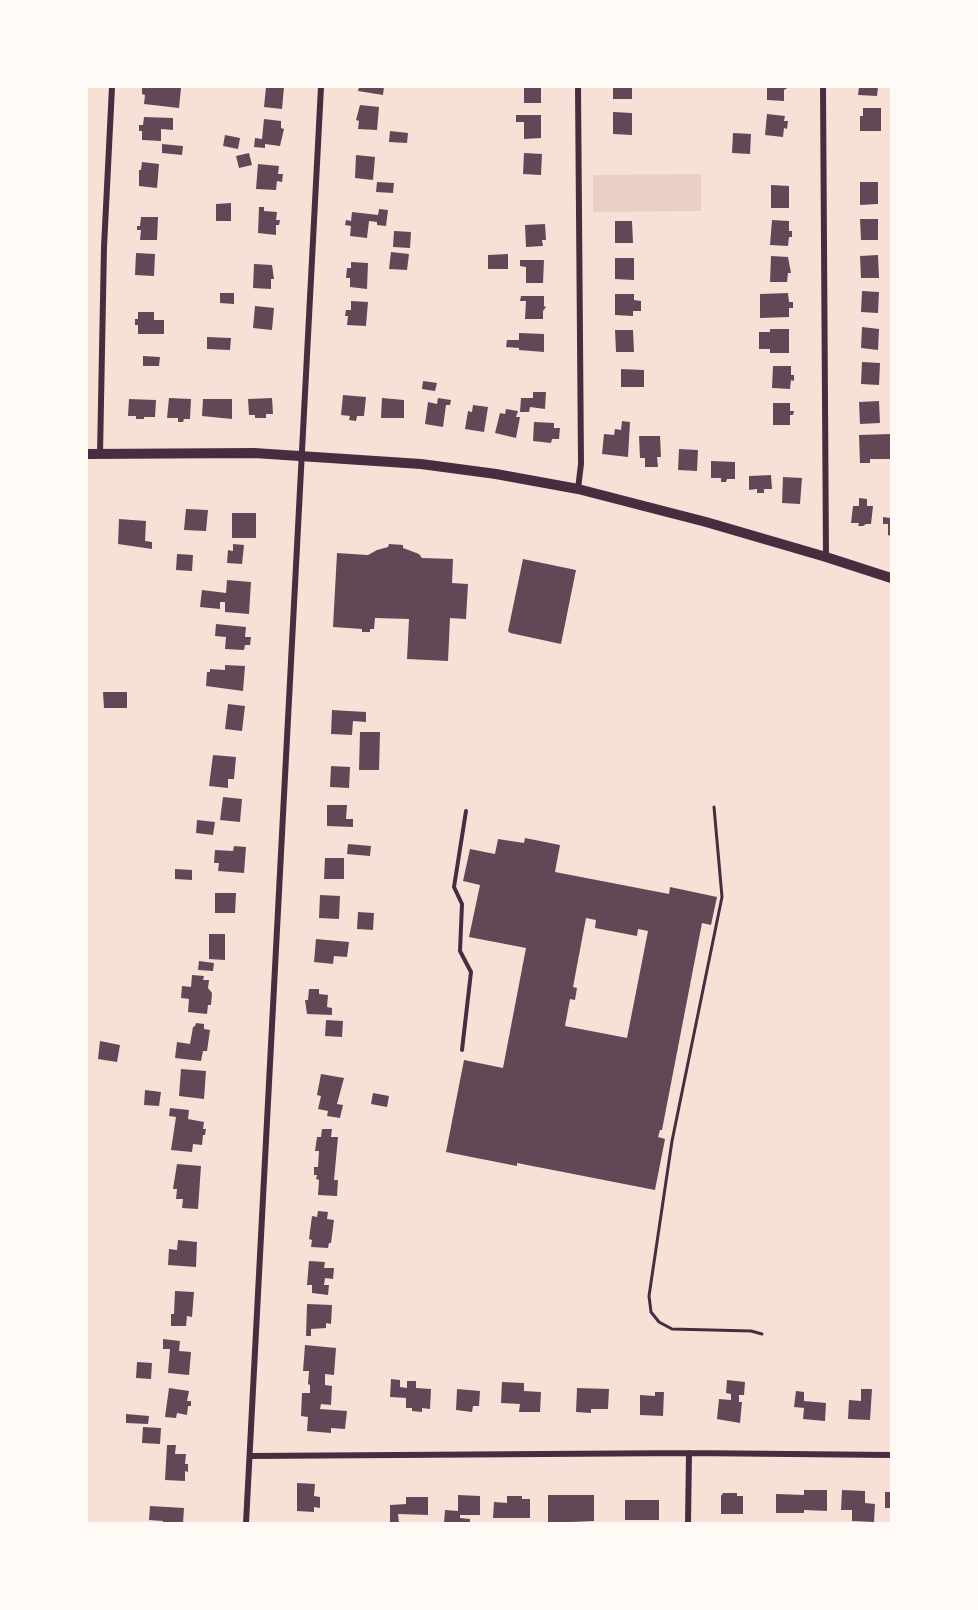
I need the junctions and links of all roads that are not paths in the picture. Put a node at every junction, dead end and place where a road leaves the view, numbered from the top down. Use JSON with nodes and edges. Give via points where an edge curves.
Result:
{"nodes":[{"id":1,"x":112,"y":87,"type":"edge"},
{"id":2,"x":321,"y":87,"type":"edge"},
{"id":3,"x":578,"y":87,"type":"edge"},
{"id":4,"x":823,"y":87,"type":"edge"},
{"id":5,"x":87,"y":454,"type":"edge"},
{"id":6,"x":100,"y":454,"type":"junction"},
{"id":7,"x":301,"y":455,"type":"junction"},
{"id":8,"x":578,"y":489,"type":"junction"},
{"id":9,"x":826,"y":557,"type":"junction"},
{"id":10,"x":891,"y":578,"type":"edge"},
{"id":11,"x":466,"y":811,"type":"dead end"},
{"id":12,"x":462,"y":1050,"type":"dead end"},
{"id":13,"x":689,"y":1453,"type":"junction"},
{"id":14,"x":891,"y":1455,"type":"edge"},
{"id":15,"x":250,"y":1456,"type":"junction"},
{"id":16,"x":246,"y":1523,"type":"edge"},
{"id":17,"x":688,"y":1523,"type":"edge"}],
"edges":[{"from":1,"to":6,"type":"street"},
{"from":2,"to":7,"type":"street"},
{"from":3,"to":8,"type":"street"},
{"from":4,"to":9,"type":"street"},
{"from":5,"to":6,"type":"main road"},
{"from":6,"to":7,"type":"main road"},
{"from":7,"to":8,"type":"main road","via":[[421,464]]},
{"from":7,"to":15,"type":"street"},
{"from":8,"to":9,"type":"main road"},
{"from":9,"to":10,"type":"main road"},
{"from":11,"to":12,"type":"lane","via":[[454,887],[462,904],[460,951],[471,972]]},
{"from":13,"to":14,"type":"street"},
{"from":13,"to":15,"type":"street"},
{"from":13,"to":17,"type":"street"},
{"from":15,"to":16,"type":"street"}]}
